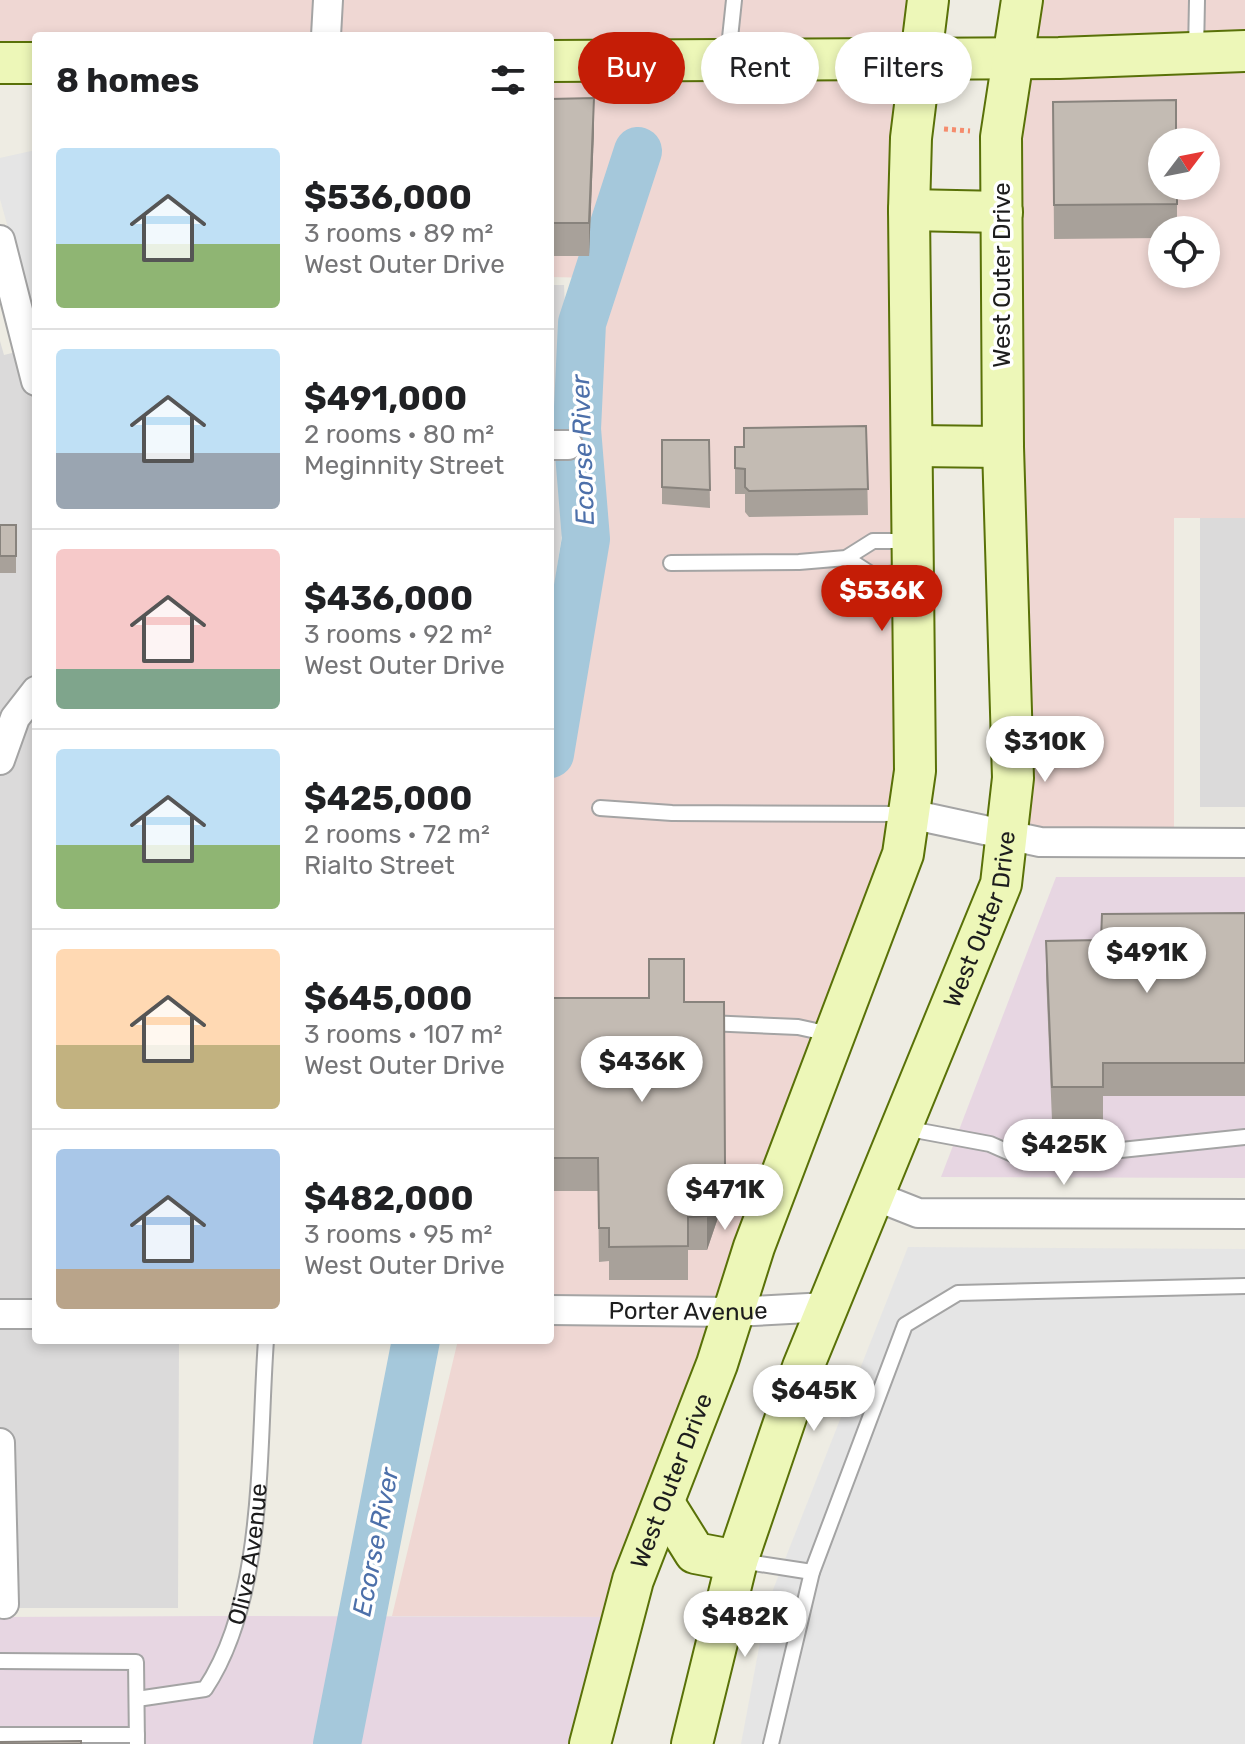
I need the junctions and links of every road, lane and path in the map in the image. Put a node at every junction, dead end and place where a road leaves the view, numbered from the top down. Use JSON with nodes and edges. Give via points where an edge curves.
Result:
{"nodes":[{"id":1,"x":328,"y":0,"type":"edge"},
{"id":2,"x":734,"y":0,"type":"edge"},
{"id":3,"x":928,"y":0,"type":"edge"},
{"id":4,"x":1022,"y":0,"type":"edge"},
{"id":5,"x":1197,"y":0,"type":"edge"},
{"id":6,"x":326,"y":32,"type":"edge"},
{"id":7,"x":731,"y":32,"type":"edge"},
{"id":8,"x":924,"y":32,"type":"edge"},
{"id":9,"x":1245,"y":51,"type":"edge"},
{"id":10,"x":1196,"y":53,"type":"junction"},
{"id":11,"x":972,"y":58,"type":"edge"},
{"id":12,"x":1012,"y":58,"type":"junction"},
{"id":13,"x":554,"y":61,"type":"edge"},
{"id":14,"x":701,"y":62,"type":"edge"},
{"id":15,"x":0,"y":63,"type":"edge"},
{"id":16,"x":32,"y":63,"type":"edge"},
{"id":17,"x":915,"y":104,"type":"edge"},
{"id":18,"x":939,"y":129,"type":"dead end"},
{"id":19,"x":983,"y":131,"type":"dead end"},
{"id":20,"x":909,"y":210,"type":"junction"},
{"id":21,"x":1002,"y":212,"type":"junction"},
{"id":22,"x":0,"y":240,"type":"edge"},
{"id":23,"x":4,"y":274,"type":"edge"},
{"id":24,"x":32,"y":368,"type":"edge"},
{"id":25,"x":914,"y":446,"type":"junction"},
{"id":26,"x":1003,"y":447,"type":"junction"},
{"id":27,"x":913,"y":556,"type":"junction"},
{"id":28,"x":846,"y":558,"type":"junction"},
{"id":29,"x":671,"y":563,"type":"dead end"},
{"id":30,"x":32,"y":696,"type":"edge"},
{"id":31,"x":0,"y":760,"type":"edge"},
{"id":32,"x":600,"y":808,"type":"dead end"},
{"id":33,"x":910,"y":814,"type":"junction"},
{"id":34,"x":1007,"y":836,"type":"junction"},
{"id":35,"x":1245,"y":843,"type":"edge"},
{"id":36,"x":698,"y":1022,"type":"edge"},
{"id":37,"x":833,"y":1035,"type":"junction"},
{"id":38,"x":903,"y":1127,"type":"junction"},
{"id":39,"x":1245,"y":1137,"type":"edge"},
{"id":40,"x":875,"y":1196,"type":"junction"},
{"id":41,"x":1245,"y":1214,"type":"edge"},
{"id":42,"x":1245,"y":1286,"type":"edge"},
{"id":43,"x":827,"y":1307,"type":"junction"},
{"id":44,"x":554,"y":1310,"type":"edge"},
{"id":45,"x":734,"y":1312,"type":"junction"},
{"id":46,"x":0,"y":1314,"type":"edge"},
{"id":47,"x":32,"y":1314,"type":"edge"},
{"id":48,"x":266,"y":1344,"type":"edge"},
{"id":49,"x":0,"y":1443,"type":"edge"},
{"id":50,"x":665,"y":1505,"type":"junction"},
{"id":51,"x":737,"y":1561,"type":"junction"},
{"id":52,"x":812,"y":1572,"type":"junction"},
{"id":53,"x":4,"y":1604,"type":"dead end"},
{"id":54,"x":0,"y":1661,"type":"edge"},
{"id":55,"x":137,"y":1699,"type":"junction"},
{"id":56,"x":0,"y":1735,"type":"edge"},
{"id":57,"x":137,"y":1740,"type":"edge"},
{"id":58,"x":590,"y":1744,"type":"edge"},
{"id":59,"x":692,"y":1744,"type":"edge"},
{"id":60,"x":771,"y":1744,"type":"edge"}],
"edges":[{"from":1,"to":6,"type":"street"},
{"from":2,"to":7,"type":"lane"},
{"from":3,"to":8,"type":"main road","name":"West Outer Drive"},
{"from":4,"to":12,"type":"main road","name":"West Outer Drive"},
{"from":5,"to":10,"type":"lane"},
{"from":9,"to":10,"type":"main road"},
{"from":10,"to":12,"type":"main road"},
{"from":11,"to":12,"type":"main road"},
{"from":12,"to":21,"type":"main road","name":"West Outer Drive","via":[[1001,137]]},
{"from":13,"to":14,"type":"main road"},
{"from":15,"to":16,"type":"main road"},
{"from":17,"to":20,"type":"main road","name":"West Outer Drive"},
{"from":18,"to":19,"type":"path"},
{"from":20,"to":21,"type":"main road"},
{"from":20,"to":25,"type":"main road","name":"West Outer Drive"},
{"from":21,"to":26,"type":"main road","name":"West Outer Drive"},
{"from":22,"to":23,"type":"street"},
{"from":23,"to":24,"type":"street"},
{"from":25,"to":26,"type":"main road"},
{"from":25,"to":27,"type":"main road","name":"West Outer Drive"},
{"from":26,"to":34,"type":"main road","name":"West Outer Drive","via":[[1013,778]]},
{"from":27,"to":28,"type":"lane","via":[[873,541]]},
{"from":27,"to":28,"type":"lane","via":[[874,576]]},
{"from":27,"to":33,"type":"main road","name":"West Outer Drive","via":[[915,771]]},
{"from":28,"to":29,"type":"lane"},
{"from":30,"to":31,"type":"street","via":[[15,718]]},
{"from":32,"to":33,"type":"lane"},
{"from":33,"to":34,"type":"street"},
{"from":33,"to":37,"type":"main road","name":"West Outer Drive","via":[[903,854]]},
{"from":34,"to":35,"type":"street","via":[[1040,842]]},
{"from":34,"to":38,"type":"main road","name":"West Outer Drive","via":[[1001,884]]},
{"from":36,"to":37,"type":"lane","via":[[798,1027]]},
{"from":37,"to":45,"type":"main road","name":"West Outer Drive"},
{"from":38,"to":39,"type":"lane","via":[[990,1144],[1026,1160]]},
{"from":38,"to":40,"type":"main road","name":"West Outer Drive"},
{"from":40,"to":41,"type":"street","via":[[918,1213]]},
{"from":40,"to":43,"type":"main road","name":"West Outer Drive"},
{"from":42,"to":52,"type":"lane","via":[[958,1293],[905,1325]]},
{"from":43,"to":45,"type":"street","name":"Porter Avenue"},
{"from":43,"to":51,"type":"main road","name":"West Outer Drive"},
{"from":44,"to":45,"type":"street","name":"Porter Avenue"},
{"from":45,"to":50,"type":"main road","name":"West Outer Drive"},
{"from":46,"to":47,"type":"street"},
{"from":48,"to":55,"type":"lane","name":"Olive Avenue","via":[[250,1558],[240,1616],[223,1662],[205,1689]]},
{"from":49,"to":53,"type":"street"},
{"from":50,"to":51,"type":"main road","via":[[695,1553]]},
{"from":50,"to":58,"type":"main road","name":"West Outer Drive","via":[[633,1580]]},
{"from":51,"to":52,"type":"lane"},
{"from":51,"to":59,"type":"main road","name":"West Outer Drive"},
{"from":52,"to":60,"type":"lane"},
{"from":54,"to":55,"type":"lane","via":[[136,1662]]},
{"from":55,"to":57,"type":"lane"},
{"from":56,"to":57,"type":"lane"}]}
